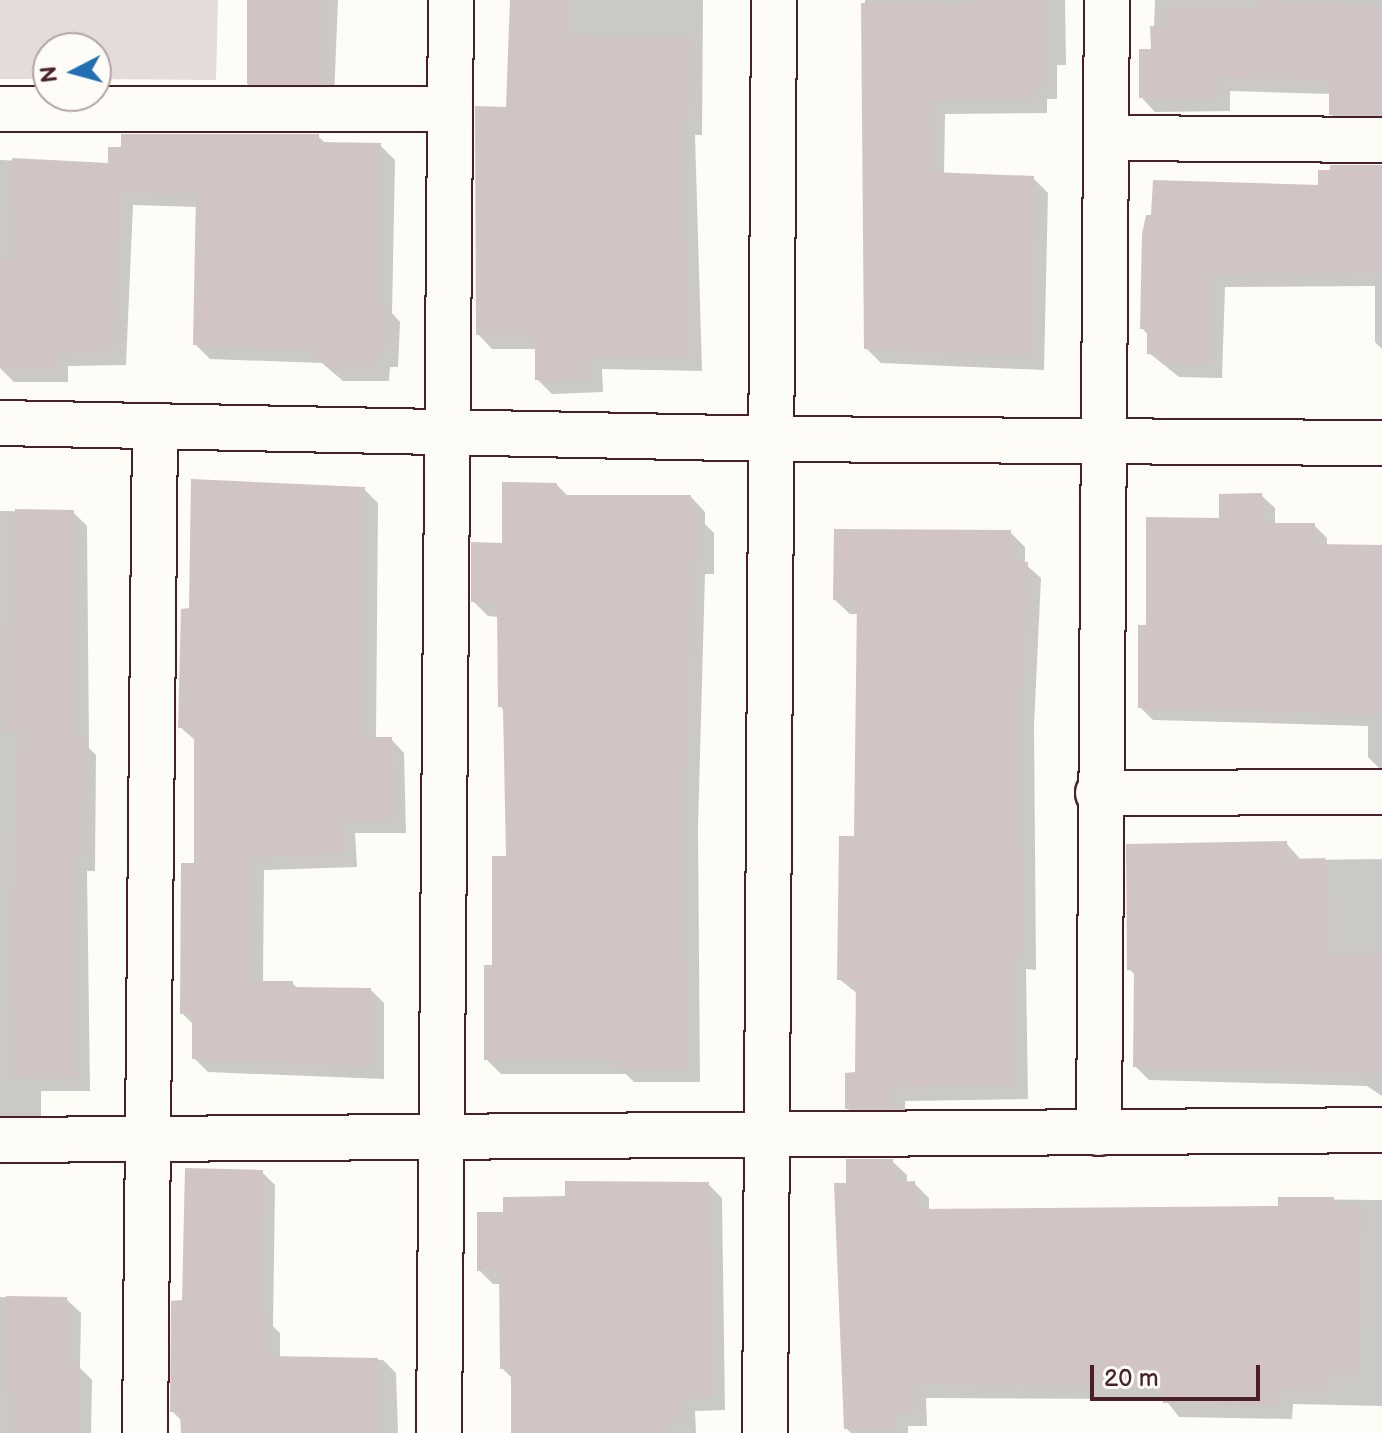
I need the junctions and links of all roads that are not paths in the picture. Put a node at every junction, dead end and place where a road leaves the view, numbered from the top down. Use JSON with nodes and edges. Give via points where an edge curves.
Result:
{"nodes":[{"id":1,"x":451,"y":0,"type":"edge"},
{"id":2,"x":774,"y":0,"type":"edge"},
{"id":3,"x":1107,"y":0,"type":"edge"},
{"id":4,"x":0,"y":109,"type":"edge"},
{"id":5,"x":450,"y":109,"type":"junction"},
{"id":6,"x":1107,"y":138,"type":"junction"},
{"id":7,"x":1382,"y":140,"type":"edge"},
{"id":8,"x":0,"y":423,"type":"edge"},
{"id":9,"x":155,"y":426,"type":"junction"},
{"id":10,"x":445,"y":429,"type":"junction"},
{"id":11,"x":774,"y":439,"type":"junction"},
{"id":12,"x":1106,"y":441,"type":"junction"},
{"id":13,"x":1382,"y":443,"type":"edge"},
{"id":14,"x":1382,"y":792,"type":"edge"},
{"id":15,"x":1098,"y":793,"type":"junction"},
{"id":16,"x":1382,"y":1130,"type":"edge"},
{"id":17,"x":767,"y":1132,"type":"junction"},
{"id":18,"x":1099,"y":1133,"type":"junction"},
{"id":19,"x":445,"y":1134,"type":"junction"},
{"id":20,"x":147,"y":1138,"type":"junction"},
{"id":21,"x":0,"y":1140,"type":"edge"},
{"id":22,"x":145,"y":1433,"type":"edge"},
{"id":23,"x":439,"y":1433,"type":"edge"},
{"id":24,"x":765,"y":1433,"type":"edge"}],
"edges":[{"from":1,"to":5,"type":"street"},
{"from":2,"to":11,"type":"street"},
{"from":3,"to":6,"type":"street"},
{"from":4,"to":5,"type":"street"},
{"from":5,"to":10,"type":"street"},
{"from":6,"to":7,"type":"street"},
{"from":6,"to":12,"type":"street"},
{"from":8,"to":9,"type":"street"},
{"from":9,"to":10,"type":"street"},
{"from":9,"to":20,"type":"street"},
{"from":10,"to":11,"type":"street"},
{"from":10,"to":19,"type":"street"},
{"from":11,"to":12,"type":"street"},
{"from":11,"to":17,"type":"street"},
{"from":12,"to":13,"type":"street"},
{"from":12,"to":15,"type":"street"},
{"from":14,"to":15,"type":"street"},
{"from":15,"to":18,"type":"street"},
{"from":16,"to":18,"type":"street"},
{"from":17,"to":18,"type":"street"},
{"from":17,"to":19,"type":"street"},
{"from":17,"to":24,"type":"street"},
{"from":19,"to":20,"type":"street"},
{"from":19,"to":23,"type":"street"},
{"from":20,"to":21,"type":"street"},
{"from":20,"to":22,"type":"street"}]}
